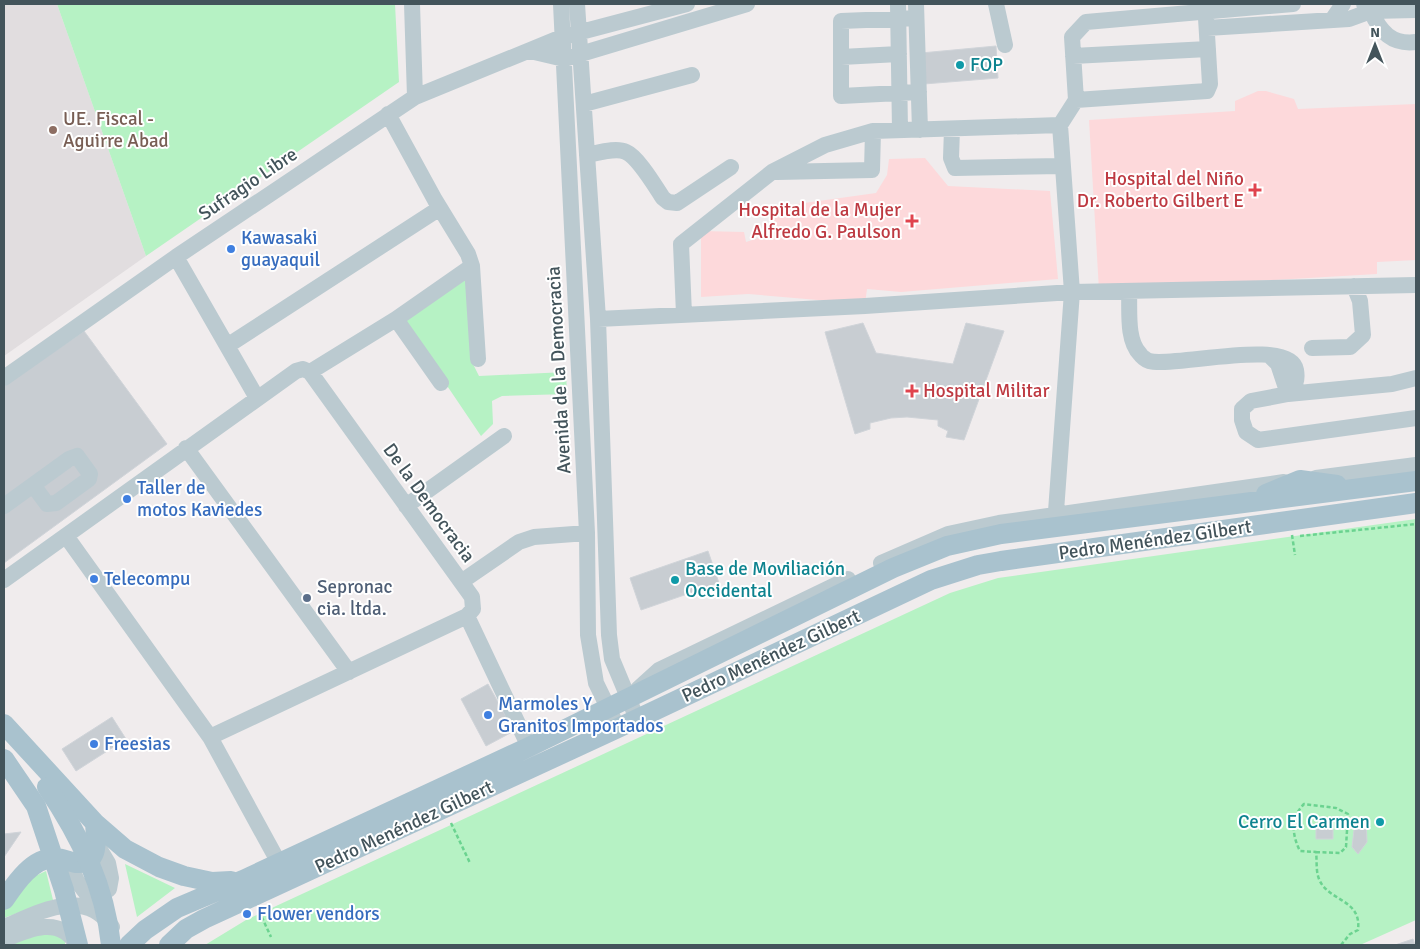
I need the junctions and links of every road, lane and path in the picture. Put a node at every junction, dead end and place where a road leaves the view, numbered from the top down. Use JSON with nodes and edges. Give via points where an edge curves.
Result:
{"nodes":[{"id":1,"x":412,"y":4,"type":"edge"},
{"id":2,"x":561,"y":4,"type":"edge"},
{"id":3,"x":577,"y":4,"type":"edge"},
{"id":4,"x":687,"y":4,"type":"edge"},
{"id":5,"x":743,"y":4,"type":"edge"},
{"id":6,"x":996,"y":4,"type":"edge"},
{"id":7,"x":1294,"y":4,"type":"edge"},
{"id":8,"x":1344,"y":4,"type":"edge"},
{"id":9,"x":1205,"y":8,"type":"edge"},
{"id":10,"x":1368,"y":8,"type":"edge"},
{"id":11,"x":898,"y":10,"type":"edge"},
{"id":12,"x":1152,"y":10,"type":"edge"},
{"id":13,"x":1416,"y":10,"type":"edge"},
{"id":14,"x":916,"y":11,"type":"edge"},
{"id":15,"x":1332,"y":20,"type":"junction"},
{"id":16,"x":1207,"y":28,"type":"junction"},
{"id":17,"x":579,"y":34,"type":"junction"},
{"id":18,"x":562,"y":37,"type":"junction"},
{"id":19,"x":1416,"y":42,"type":"edge"},
{"id":20,"x":1005,"y":45,"type":"dead end"},
{"id":21,"x":1208,"y":49,"type":"junction"},
{"id":22,"x":530,"y":51,"type":"junction"},
{"id":23,"x":899,"y":54,"type":"junction"},
{"id":24,"x":581,"y":55,"type":"junction"},
{"id":25,"x":1073,"y":56,"type":"junction"},
{"id":26,"x":841,"y":57,"type":"junction"},
{"id":27,"x":564,"y":59,"type":"junction"},
{"id":28,"x":692,"y":75,"type":"dead end"},
{"id":29,"x":919,"y":92,"type":"junction"},
{"id":30,"x":900,"y":93,"type":"junction"},
{"id":31,"x":415,"y":97,"type":"junction"},
{"id":32,"x":1076,"y":100,"type":"junction"},
{"id":33,"x":584,"y":104,"type":"junction"},
{"id":34,"x":388,"y":114,"type":"junction"},
{"id":35,"x":1060,"y":125,"type":"junction"},
{"id":36,"x":952,"y":129,"type":"junction"},
{"id":37,"x":900,"y":130,"type":"junction"},
{"id":38,"x":920,"y":130,"type":"junction"},
{"id":39,"x":873,"y":131,"type":"junction"},
{"id":40,"x":588,"y":155,"type":"junction"},
{"id":41,"x":1062,"y":166,"type":"junction"},
{"id":42,"x":731,"y":167,"type":"dead end"},
{"id":43,"x":772,"y":172,"type":"junction"},
{"id":44,"x":440,"y":208,"type":"junction"},
{"id":45,"x":176,"y":257,"type":"junction"},
{"id":46,"x":472,"y":266,"type":"junction"},
{"id":47,"x":1416,"y":285,"type":"edge"},
{"id":48,"x":1354,"y":286,"type":"junction"},
{"id":49,"x":1129,"y":290,"type":"junction"},
{"id":50,"x":1072,"y":292,"type":"junction"},
{"id":51,"x":684,"y":314,"type":"junction"},
{"id":52,"x":598,"y":319,"type":"junction"},
{"id":53,"x":396,"y":320,"type":"junction"},
{"id":54,"x":227,"y":346,"type":"junction"},
{"id":55,"x":1312,"y":348,"type":"dead end"},
{"id":56,"x":478,"y":360,"type":"dead end"},
{"id":57,"x":310,"y":372,"type":"junction"},
{"id":58,"x":4,"y":378,"type":"edge"},
{"id":59,"x":1416,"y":378,"type":"edge"},
{"id":60,"x":440,"y":383,"type":"dead end"},
{"id":61,"x":1288,"y":394,"type":"junction"},
{"id":62,"x":257,"y":398,"type":"junction"},
{"id":63,"x":1416,"y":418,"type":"edge"},
{"id":64,"x":504,"y":436,"type":"dead end"},
{"id":65,"x":186,"y":448,"type":"junction"},
{"id":66,"x":1416,"y":464,"type":"edge"},
{"id":67,"x":1300,"y":480,"type":"junction"},
{"id":68,"x":1416,"y":482,"type":"edge"},
{"id":69,"x":33,"y":485,"type":"dead end"},
{"id":70,"x":1363,"y":488,"type":"junction"},
{"id":71,"x":5,"y":502,"type":"edge"},
{"id":72,"x":1244,"y":503,"type":"junction"},
{"id":73,"x":1416,"y":504,"type":"edge"},
{"id":74,"x":406,"y":506,"type":"junction"},
{"id":75,"x":1055,"y":521,"type":"junction"},
{"id":76,"x":1416,"y":524,"type":"edge"},
{"id":77,"x":961,"y":531,"type":"junction"},
{"id":78,"x":587,"y":533,"type":"junction"},
{"id":79,"x":1001,"y":534,"type":"junction"},
{"id":80,"x":66,"y":536,"type":"junction"},
{"id":81,"x":1295,"y":555,"type":"dead end"},
{"id":82,"x":4,"y":580,"type":"edge"},
{"id":83,"x":461,"y":582,"type":"junction"},
{"id":84,"x":467,"y":616,"type":"junction"},
{"id":85,"x":349,"y":672,"type":"junction"},
{"id":86,"x":627,"y":699,"type":"junction"},
{"id":87,"x":607,"y":709,"type":"junction"},
{"id":88,"x":637,"y":719,"type":"junction"},
{"id":89,"x":4,"y":725,"type":"edge"},
{"id":90,"x":618,"y":728,"type":"junction"},
{"id":91,"x":210,"y":737,"type":"junction"},
{"id":92,"x":529,"y":746,"type":"junction"},
{"id":93,"x":4,"y":758,"type":"edge"},
{"id":94,"x":459,"y":819,"type":"dead end"},
{"id":95,"x":96,"y":833,"type":"junction"},
{"id":96,"x":1316,"y":852,"type":"junction"},
{"id":97,"x":61,"y":859,"type":"junction"},
{"id":98,"x":279,"y":863,"type":"junction"},
{"id":99,"x":470,"y":863,"type":"dead end"},
{"id":100,"x":243,"y":880,"type":"junction"},
{"id":101,"x":4,"y":900,"type":"edge"},
{"id":102,"x":68,"y":904,"type":"junction"},
{"id":103,"x":258,"y":908,"type":"dead end"},
{"id":104,"x":4,"y":927,"type":"edge"},
{"id":105,"x":271,"y":937,"type":"dead end"},
{"id":106,"x":4,"y":940,"type":"edge"},
{"id":107,"x":78,"y":945,"type":"edge"},
{"id":108,"x":111,"y":945,"type":"edge"},
{"id":109,"x":119,"y":945,"type":"edge"},
{"id":110,"x":129,"y":945,"type":"edge"},
{"id":111,"x":169,"y":945,"type":"edge"},
{"id":112,"x":1341,"y":945,"type":"edge"}],
"edges":[{"from":1,"to":31,"type":"street"},
{"from":2,"to":18,"type":"street","name":"Avenida de la Democracia"},
{"from":3,"to":17,"type":"street"},
{"from":4,"to":17,"type":"street","name":"Sufragio Libre"},
{"from":5,"to":24,"type":"street"},
{"from":6,"to":20,"type":"street"},
{"from":7,"to":9,"type":"street"},
{"from":8,"to":15,"type":"street"},
{"from":9,"to":12,"type":"street"},
{"from":9,"to":16,"type":"street"},
{"from":10,"to":13,"type":"street"},
{"from":10,"to":15,"type":"street","via":[[1349,19]]},
{"from":10,"to":19,"type":"street","via":[[1384,34],[1395,41]]},
{"from":11,"to":14,"type":"street"},
{"from":11,"to":23,"type":"street"},
{"from":11,"to":26,"type":"street","via":[[841,21]]},
{"from":12,"to":25,"type":"street","via":[[1086,22],[1072,37]]},
{"from":14,"to":29,"type":"street"},
{"from":15,"to":16,"type":"street"},
{"from":16,"to":21,"type":"street"},
{"from":17,"to":18,"type":"street","name":"Sufragio Libre"},
{"from":17,"to":24,"type":"street","name":"Avenida de la Democracia"},
{"from":18,"to":22,"type":"street","name":"Sufragio Libre"},
{"from":18,"to":27,"type":"street","name":"Avenida de la Democracia"},
{"from":21,"to":25,"type":"street"},
{"from":21,"to":32,"type":"street","via":[[1210,84],[1207,91]]},
{"from":22,"to":27,"type":"street"},
{"from":22,"to":31,"type":"street","name":"Sufragio Libre"},
{"from":23,"to":26,"type":"street"},
{"from":23,"to":30,"type":"street"},
{"from":24,"to":27,"type":"street"},
{"from":24,"to":33,"type":"street","name":"Avenida de la Democracia"},
{"from":25,"to":32,"type":"street"},
{"from":26,"to":30,"type":"street","via":[[841,96]]},
{"from":27,"to":78,"type":"street","name":"Avenida de la Democracia"},
{"from":28,"to":33,"type":"street"},
{"from":29,"to":30,"type":"street"},
{"from":29,"to":38,"type":"street"},
{"from":30,"to":37,"type":"street"},
{"from":31,"to":34,"type":"street","name":"Sufragio Libre"},
{"from":32,"to":35,"type":"street"},
{"from":33,"to":40,"type":"street","name":"Avenida de la Democracia"},
{"from":34,"to":44,"type":"street"},
{"from":34,"to":45,"type":"street","name":"Sufragio Libre"},
{"from":35,"to":36,"type":"street"},
{"from":35,"to":41,"type":"street"},
{"from":36,"to":38,"type":"street"},
{"from":36,"to":41,"type":"street","via":[[951,158],[955,168]]},
{"from":37,"to":38,"type":"street"},
{"from":37,"to":39,"type":"street"},
{"from":39,"to":43,"type":"street","via":[[825,145]]},
{"from":39,"to":43,"type":"street","via":[[872,170]]},
{"from":40,"to":42,"type":"street","via":[[611,150],[626,151],[663,198],[677,203]]},
{"from":40,"to":52,"type":"street","name":"Avenida de la Democracia"},
{"from":41,"to":50,"type":"street"},
{"from":43,"to":51,"type":"street","via":[[681,244]]},
{"from":44,"to":46,"type":"street"},
{"from":44,"to":54,"type":"street"},
{"from":45,"to":54,"type":"street"},
{"from":45,"to":58,"type":"street","name":"Sufragio Libre"},
{"from":46,"to":53,"type":"street"},
{"from":46,"to":56,"type":"street"},
{"from":47,"to":48,"type":"street"},
{"from":48,"to":49,"type":"street"},
{"from":48,"to":55,"type":"street","via":[[1360,300],[1363,335],[1350,348]]},
{"from":49,"to":50,"type":"street"},
{"from":49,"to":61,"type":"street","via":[[1133,342],[1139,354],[1149,360],[1173,361],[1250,354],[1288,359],[1295,365],[1296,386]]},
{"from":50,"to":51,"type":"street"},
{"from":50,"to":75,"type":"street"},
{"from":51,"to":52,"type":"street"},
{"from":52,"to":86,"type":"street","name":"Avenida de la Democracia","via":[[609,636],[612,658]]},
{"from":53,"to":57,"type":"street"},
{"from":53,"to":60,"type":"street"},
{"from":54,"to":62,"type":"street"},
{"from":57,"to":62,"type":"street","via":[[296,371]]},
{"from":57,"to":74,"type":"street","name":"De la Democracia"},
{"from":59,"to":61,"type":"street","via":[[1392,384]]},
{"from":61,"to":63,"type":"street","via":[[1251,401],[1242,409],[1246,432],[1258,440]]},
{"from":62,"to":65,"type":"street"},
{"from":64,"to":74,"type":"street"},
{"from":65,"to":80,"type":"street"},
{"from":65,"to":85,"type":"street"},
{"from":66,"to":67,"type":"street","name":"Pedro Menéndez Gilbert"},
{"from":67,"to":70,"type":"main road"},
{"from":67,"to":72,"type":"main road"},
{"from":67,"to":75,"type":"street","name":"Pedro Menéndez Gilbert"},
{"from":68,"to":70,"type":"main road","name":"Pedro Menéndez Gilbert"},
{"from":69,"to":71,"type":"street"},
{"from":70,"to":72,"type":"main road","name":"Pedro Menéndez Gilbert"},
{"from":72,"to":75,"type":"main road","name":"Pedro Menéndez Gilbert"},
{"from":73,"to":88,"type":"main road","name":"Pedro Menéndez Gilbert","via":[[986,564],[957,571],[931,580]]},
{"from":74,"to":83,"type":"street","name":"De la Democracia"},
{"from":75,"to":77,"type":"street","name":"Pedro Menéndez Gilbert"},
{"from":75,"to":79,"type":"main road","name":"Pedro Menéndez Gilbert"},
{"from":76,"to":81,"type":"path","via":[[1302,538],[1291,531]]},
{"from":77,"to":79,"type":"main road"},
{"from":77,"to":86,"type":"street","name":"Pedro Menéndez Gilbert","via":[[910,550],[659,670]]},
{"from":78,"to":83,"type":"street","via":[[534,537],[519,542]]},
{"from":78,"to":87,"type":"street","name":"Avenida de la Democracia","via":[[590,660]]},
{"from":79,"to":86,"type":"main road","name":"Pedro Menéndez Gilbert","via":[[947,546],[914,559]]},
{"from":80,"to":82,"type":"street"},
{"from":80,"to":91,"type":"street"},
{"from":83,"to":84,"type":"street","name":"De la Democracia","via":[[474,602]]},
{"from":84,"to":85,"type":"street"},
{"from":84,"to":92,"type":"street"},
{"from":85,"to":91,"type":"street"},
{"from":86,"to":87,"type":"main road","name":"Pedro Menéndez Gilbert"},
{"from":86,"to":88,"type":"street","name":"Avenida de la Democracia"},
{"from":87,"to":90,"type":"street","name":"Avenida de la Democracia"},
{"from":87,"to":92,"type":"main road","name":"Pedro Menéndez Gilbert"},
{"from":88,"to":90,"type":"main road","name":"Pedro Menéndez Gilbert"},
{"from":89,"to":95,"type":"main road"},
{"from":89,"to":108,"type":"main road","bridge":true,"via":[[78,835],[100,891]]},
{"from":90,"to":111,"type":"main road","name":"Pedro Menéndez Gilbert","via":[[204,919],[186,929]]},
{"from":91,"to":98,"type":"street"},
{"from":92,"to":98,"type":"main road","name":"Pedro Menéndez Gilbert"},
{"from":93,"to":97,"type":"main road","via":[[36,806]]},
{"from":94,"to":99,"type":"path","via":[[451,823]]},
{"from":95,"to":97,"type":"main road","via":[[95,853],[91,858],[83,862]]},
{"from":95,"to":97,"type":"street","via":[[110,871],[109,889],[105,893],[87,894]]},
{"from":95,"to":100,"type":"main road","via":[[159,867],[212,882]]},
{"from":96,"to":96,"type":"path","via":[[1300,851],[1293,837],[1296,812],[1304,804],[1336,808],[1348,814],[1346,846],[1340,853]]},
{"from":96,"to":112,"type":"path","via":[[1318,876],[1326,890],[1355,910],[1359,919],[1358,930]]},
{"from":97,"to":101,"type":"main road","via":[[39,863],[27,872]]},
{"from":97,"to":102,"type":"main road"},
{"from":98,"to":100,"type":"main road","name":"Pedro Menéndez Gilbert"},
{"from":100,"to":110,"type":"main road","name":"Pedro Menéndez Gilbert","via":[[177,908]]},
{"from":102,"to":104,"type":"street","via":[[54,906]]},
{"from":102,"to":107,"type":"main road"},
{"from":102,"to":109,"type":"street","via":[[101,916],[115,932]]},
{"from":103,"to":105,"type":"path"},
{"from":106,"to":107,"type":"street","via":[[30,929],[50,927],[68,932]]}]}
